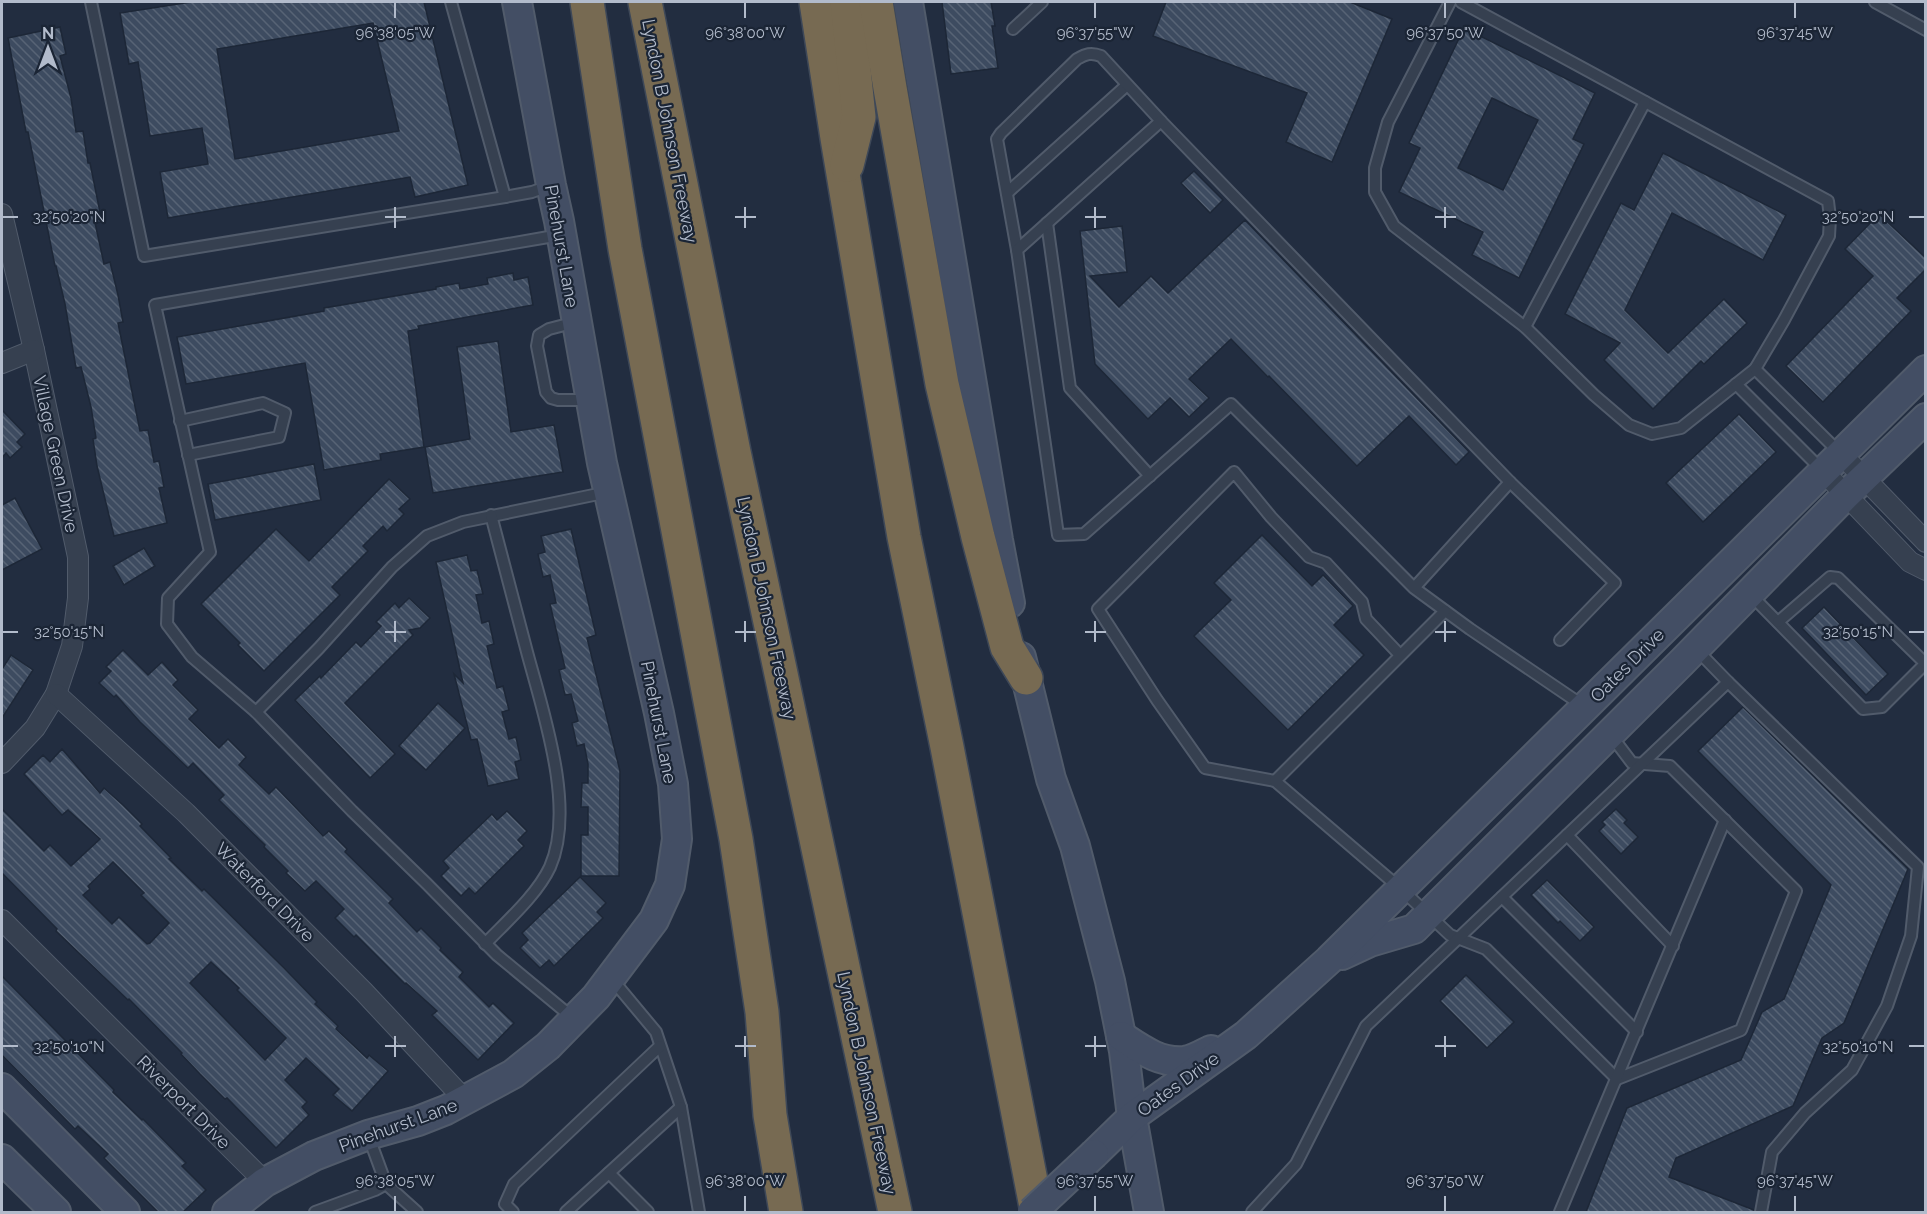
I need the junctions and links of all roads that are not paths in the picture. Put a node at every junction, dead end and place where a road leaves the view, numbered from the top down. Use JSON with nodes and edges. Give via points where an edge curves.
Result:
{"nodes":[{"id":1,"x":91,"y":2,"type":"edge"},
{"id":2,"x":451,"y":2,"type":"edge"},
{"id":3,"x":517,"y":2,"type":"edge"},
{"id":4,"x":587,"y":2,"type":"edge"},
{"id":5,"x":645,"y":2,"type":"edge"},
{"id":6,"x":816,"y":2,"type":"edge"},
{"id":7,"x":847,"y":2,"type":"edge"},
{"id":8,"x":876,"y":2,"type":"edge"},
{"id":9,"x":908,"y":2,"type":"edge"},
{"id":10,"x":1042,"y":2,"type":"edge"},
{"id":11,"x":1450,"y":2,"type":"edge"},
{"id":12,"x":1461,"y":2,"type":"edge"},
{"id":13,"x":1875,"y":2,"type":"edge"},
{"id":14,"x":1013,"y":29,"type":"dead end"},
{"id":15,"x":1926,"y":30,"type":"edge"},
{"id":16,"x":1128,"y":85,"type":"junction"},
{"id":17,"x":1645,"y":102,"type":"junction"},
{"id":18,"x":1161,"y":121,"type":"junction"},
{"id":19,"x":843,"y":178,"type":"junction"},
{"id":20,"x":551,"y":185,"type":"junction"},
{"id":21,"x":1007,"y":193,"type":"junction"},
{"id":22,"x":505,"y":197,"type":"junction"},
{"id":23,"x":2,"y":214,"type":"edge"},
{"id":24,"x":1047,"y":223,"type":"junction"},
{"id":25,"x":560,"y":235,"type":"junction"},
{"id":26,"x":1017,"y":250,"type":"junction"},
{"id":27,"x":576,"y":322,"type":"junction"},
{"id":28,"x":1525,"y":327,"type":"junction"},
{"id":29,"x":34,"y":350,"type":"junction"},
{"id":30,"x":2,"y":363,"type":"edge"},
{"id":31,"x":1755,"y":369,"type":"junction"},
{"id":32,"x":1926,"y":370,"type":"edge"},
{"id":33,"x":1736,"y":384,"type":"junction"},
{"id":34,"x":590,"y":400,"type":"junction"},
{"id":35,"x":1926,"y":418,"type":"edge"},
{"id":36,"x":180,"y":421,"type":"junction"},
{"id":37,"x":188,"y":455,"type":"junction"},
{"id":38,"x":1832,"y":463,"type":"junction"},
{"id":39,"x":1150,"y":476,"type":"junction"},
{"id":40,"x":1510,"y":482,"type":"junction"},
{"id":41,"x":1854,"y":487,"type":"junction"},
{"id":42,"x":608,"y":492,"type":"junction"},
{"id":43,"x":491,"y":515,"type":"junction"},
{"id":44,"x":1926,"y":542,"type":"edge"},
{"id":45,"x":1926,"y":570,"type":"edge"},
{"id":46,"x":1414,"y":588,"type":"junction"},
{"id":47,"x":1749,"y":593,"type":"junction"},
{"id":48,"x":1445,"y":611,"type":"junction"},
{"id":49,"x":1778,"y":622,"type":"junction"},
{"id":50,"x":1560,"y":640,"type":"dead end"},
{"id":51,"x":1695,"y":648,"type":"junction"},
{"id":52,"x":1400,"y":655,"type":"junction"},
{"id":53,"x":1925,"y":663,"type":"edge"},
{"id":54,"x":1026,"y":678,"type":"junction"},
{"id":55,"x":1728,"y":682,"type":"junction"},
{"id":56,"x":56,"y":694,"type":"junction"},
{"id":57,"x":1585,"y":707,"type":"junction"},
{"id":58,"x":256,"y":712,"type":"junction"},
{"id":59,"x":1610,"y":734,"type":"junction"},
{"id":60,"x":2,"y":763,"type":"edge"},
{"id":61,"x":1642,"y":764,"type":"junction"},
{"id":62,"x":1275,"y":781,"type":"junction"},
{"id":63,"x":1725,"y":820,"type":"junction"},
{"id":64,"x":1567,"y":835,"type":"junction"},
{"id":65,"x":1401,"y":889,"type":"junction"},
{"id":66,"x":1502,"y":897,"type":"junction"},
{"id":67,"x":1427,"y":916,"type":"junction"},
{"id":68,"x":2,"y":920,"type":"edge"},
{"id":69,"x":1458,"y":939,"type":"junction"},
{"id":70,"x":485,"y":944,"type":"junction"},
{"id":71,"x":1673,"y":946,"type":"junction"},
{"id":72,"x":1329,"y":960,"type":"junction"},
{"id":73,"x":611,"y":978,"type":"junction"},
{"id":74,"x":574,"y":1019,"type":"junction"},
{"id":75,"x":1637,"y":1032,"type":"junction"},
{"id":76,"x":1246,"y":1035,"type":"junction"},
{"id":77,"x":1121,"y":1036,"type":"junction"},
{"id":78,"x":660,"y":1046,"type":"junction"},
{"id":79,"x":1617,"y":1079,"type":"junction"},
{"id":80,"x":2,"y":1089,"type":"edge"},
{"id":81,"x":465,"y":1100,"type":"junction"},
{"id":82,"x":681,"y":1107,"type":"junction"},
{"id":83,"x":1132,"y":1117,"type":"junction"},
{"id":84,"x":368,"y":1135,"type":"junction"},
{"id":85,"x":2,"y":1159,"type":"edge"},
{"id":86,"x":609,"y":1173,"type":"junction"},
{"id":87,"x":265,"y":1182,"type":"junction"},
{"id":88,"x":386,"y":1184,"type":"junction"},
{"id":89,"x":56,"y":1212,"type":"edge"},
{"id":90,"x":125,"y":1212,"type":"edge"},
{"id":91,"x":227,"y":1212,"type":"edge"},
{"id":92,"x":315,"y":1212,"type":"edge"},
{"id":93,"x":417,"y":1212,"type":"edge"},
{"id":94,"x":513,"y":1212,"type":"edge"},
{"id":95,"x":566,"y":1212,"type":"edge"},
{"id":96,"x":648,"y":1212,"type":"edge"},
{"id":97,"x":699,"y":1212,"type":"edge"},
{"id":98,"x":786,"y":1212,"type":"edge"},
{"id":99,"x":895,"y":1212,"type":"edge"},
{"id":100,"x":1032,"y":1212,"type":"edge"},
{"id":101,"x":1037,"y":1212,"type":"edge"},
{"id":102,"x":1149,"y":1212,"type":"edge"},
{"id":103,"x":1252,"y":1212,"type":"edge"},
{"id":104,"x":1560,"y":1212,"type":"edge"},
{"id":105,"x":1761,"y":1212,"type":"edge"}],
"edges":[{"from":1,"to":22,"type":"lane","via":[[144,256]]},
{"from":2,"to":22,"type":"lane"},
{"from":3,"to":20,"type":"main road","name":"Pinehurst Lane"},
{"from":4,"to":98,"type":"highway","via":[[627,261],[736,839]]},
{"from":5,"to":99,"type":"highway","name":"Lyndon B Johnson Freeway","via":[[734,452]]},
{"from":6,"to":19,"type":"highway"},
{"from":7,"to":19,"type":"highway","via":[[859,117]]},
{"from":8,"to":54,"type":"highway","via":[[942,384],[1007,647]]},
{"from":9,"to":54,"type":"main road","via":[[998,540]]},
{"from":10,"to":14,"type":"lane"},
{"from":11,"to":28,"type":"lane","via":[[1388,122],[1376,168],[1376,192],[1394,226]]},
{"from":12,"to":17,"type":"lane"},
{"from":13,"to":15,"type":"lane"},
{"from":16,"to":18,"type":"lane"},
{"from":16,"to":21,"type":"lane"},
{"from":16,"to":21,"type":"lane","via":[[1101,56],[1085,54],[1077,59],[997,139]]},
{"from":17,"to":28,"type":"lane"},
{"from":17,"to":31,"type":"lane","via":[[1828,201],[1829,236]]},
{"from":18,"to":24,"type":"lane"},
{"from":18,"to":40,"type":"lane"},
{"from":19,"to":101,"type":"highway","via":[[904,537]]},
{"from":20,"to":22,"type":"lane"},
{"from":20,"to":25,"type":"main road","name":"Pinehurst Lane"},
{"from":21,"to":26,"type":"lane"},
{"from":23,"to":29,"type":"street","name":"Village Green Drive"},
{"from":24,"to":26,"type":"lane"},
{"from":24,"to":39,"type":"lane","via":[[1070,388]]},
{"from":25,"to":27,"type":"main road","name":"Pinehurst Lane"},
{"from":25,"to":36,"type":"lane","via":[[155,305]]},
{"from":26,"to":39,"type":"lane","via":[[1058,535],[1084,534]]},
{"from":27,"to":34,"type":"main road","name":"Pinehurst Lane"},
{"from":27,"to":34,"type":"lane","via":[[539,335],[541,369],[551,398]]},
{"from":28,"to":33,"type":"lane","via":[[1629,425],[1652,434],[1682,428]]},
{"from":29,"to":30,"type":"street"},
{"from":29,"to":56,"type":"street","name":"Village Green Drive","via":[[78,557],[72,646]]},
{"from":31,"to":33,"type":"lane"},
{"from":31,"to":38,"type":"lane"},
{"from":32,"to":38,"type":"main road","name":"Oates Drive"},
{"from":33,"to":38,"type":"lane"},
{"from":34,"to":42,"type":"main road","name":"Pinehurst Lane"},
{"from":35,"to":41,"type":"main road","name":"Oates Drive"},
{"from":36,"to":37,"type":"lane"},
{"from":36,"to":37,"type":"lane","via":[[263,403],[285,413],[279,437]]},
{"from":37,"to":58,"type":"lane","via":[[210,552],[168,598],[167,624],[192,657]]},
{"from":38,"to":41,"type":"street"},
{"from":38,"to":57,"type":"main road","name":"Oates Drive"},
{"from":39,"to":46,"type":"lane","via":[[1231,404]]},
{"from":40,"to":46,"type":"lane"},
{"from":40,"to":50,"type":"lane","via":[[1615,583]]},
{"from":41,"to":44,"type":"street"},
{"from":41,"to":45,"type":"street","via":[[1910,562]]},
{"from":41,"to":47,"type":"main road","name":"Oates Drive"},
{"from":42,"to":43,"type":"lane"},
{"from":42,"to":73,"type":"main road","name":"Pinehurst Lane","via":[[659,713],[673,784],[677,839],[670,885],[654,920]]},
{"from":43,"to":58,"type":"lane","via":[[427,536],[392,567]]},
{"from":43,"to":70,"type":"lane","via":[[558,775],[559,798],[558,840],[550,867],[536,889]]},
{"from":46,"to":48,"type":"lane"},
{"from":47,"to":49,"type":"lane"},
{"from":47,"to":51,"type":"main road","name":"Oates Drive"},
{"from":48,"to":52,"type":"lane"},
{"from":48,"to":57,"type":"lane"},
{"from":49,"to":53,"type":"lane","via":[[1830,578],[1838,578]]},
{"from":49,"to":53,"type":"lane","via":[[1863,709],[1882,707]]},
{"from":51,"to":55,"type":"lane"},
{"from":51,"to":59,"type":"main road","name":"Oates Drive"},
{"from":52,"to":62,"type":"lane"},
{"from":52,"to":62,"type":"lane","via":[[1366,619],[1362,602],[1326,563],[1309,557],[1234,472],[1098,609],[1205,768]]},
{"from":54,"to":77,"type":"main road","via":[[1051,779],[1094,914]]},
{"from":55,"to":61,"type":"lane"},
{"from":55,"to":105,"type":"lane","via":[[1918,867],[1911,936],[1887,1006],[1852,1070],[1805,1113],[1772,1152]]},
{"from":56,"to":60,"type":"street","via":[[35,728]]},
{"from":56,"to":81,"type":"street","name":"Waterford Drive","via":[[186,813]]},
{"from":57,"to":59,"type":"main road"},
{"from":57,"to":65,"type":"main road","name":"Oates Drive"},
{"from":58,"to":70,"type":"lane"},
{"from":59,"to":61,"type":"lane","via":[[1632,763]]},
{"from":59,"to":67,"type":"main road","name":"Oates Drive"},
{"from":61,"to":63,"type":"lane","via":[[1670,766]]},
{"from":61,"to":64,"type":"lane"},
{"from":62,"to":65,"type":"lane"},
{"from":63,"to":71,"type":"lane"},
{"from":63,"to":79,"type":"lane","via":[[1796,891],[1742,1030]]},
{"from":64,"to":66,"type":"lane"},
{"from":64,"to":71,"type":"lane"},
{"from":65,"to":67,"type":"lane"},
{"from":65,"to":72,"type":"main road","name":"Oates Drive"},
{"from":66,"to":69,"type":"lane"},
{"from":66,"to":75,"type":"lane"},
{"from":67,"to":69,"type":"lane"},
{"from":67,"to":72,"type":"main road","name":"Oates Drive","via":[[1414,929]]},
{"from":68,"to":87,"type":"street","name":"Riverport Drive"},
{"from":69,"to":79,"type":"lane","via":[[1486,949]]},
{"from":69,"to":103,"type":"lane","via":[[1366,1026],[1296,1164]]},
{"from":70,"to":74,"type":"lane"},
{"from":71,"to":75,"type":"lane"},
{"from":72,"to":76,"type":"main road","name":"Oates Drive"},
{"from":73,"to":74,"type":"main road","name":"Pinehurst Lane"},
{"from":73,"to":78,"type":"lane","via":[[656,1032]]},
{"from":74,"to":81,"type":"main road","name":"Pinehurst Lane","via":[[513,1074]]},
{"from":75,"to":79,"type":"lane"},
{"from":76,"to":77,"type":"main road","via":[[1185,1061],[1161,1059]]},
{"from":76,"to":83,"type":"main road","name":"Oates Drive"},
{"from":77,"to":83,"type":"main road"},
{"from":78,"to":82,"type":"lane"},
{"from":78,"to":94,"type":"lane","via":[[514,1184],[505,1203]]},
{"from":79,"to":104,"type":"lane"},
{"from":80,"to":90,"type":"main road"},
{"from":81,"to":84,"type":"main road","name":"Pinehurst Lane","via":[[418,1121]]},
{"from":82,"to":86,"type":"lane"},
{"from":82,"to":97,"type":"lane"},
{"from":83,"to":100,"type":"main road","name":"Oates Drive","bridge":true},
{"from":83,"to":102,"type":"main road"},
{"from":84,"to":87,"type":"main road","name":"Pinehurst Lane","via":[[314,1156]]},
{"from":84,"to":88,"type":"lane"},
{"from":85,"to":89,"type":"main road"},
{"from":86,"to":95,"type":"lane"},
{"from":86,"to":96,"type":"lane"},
{"from":87,"to":91,"type":"main road","name":"Pinehurst Lane"},
{"from":88,"to":92,"type":"lane"},
{"from":88,"to":93,"type":"lane"}]}
